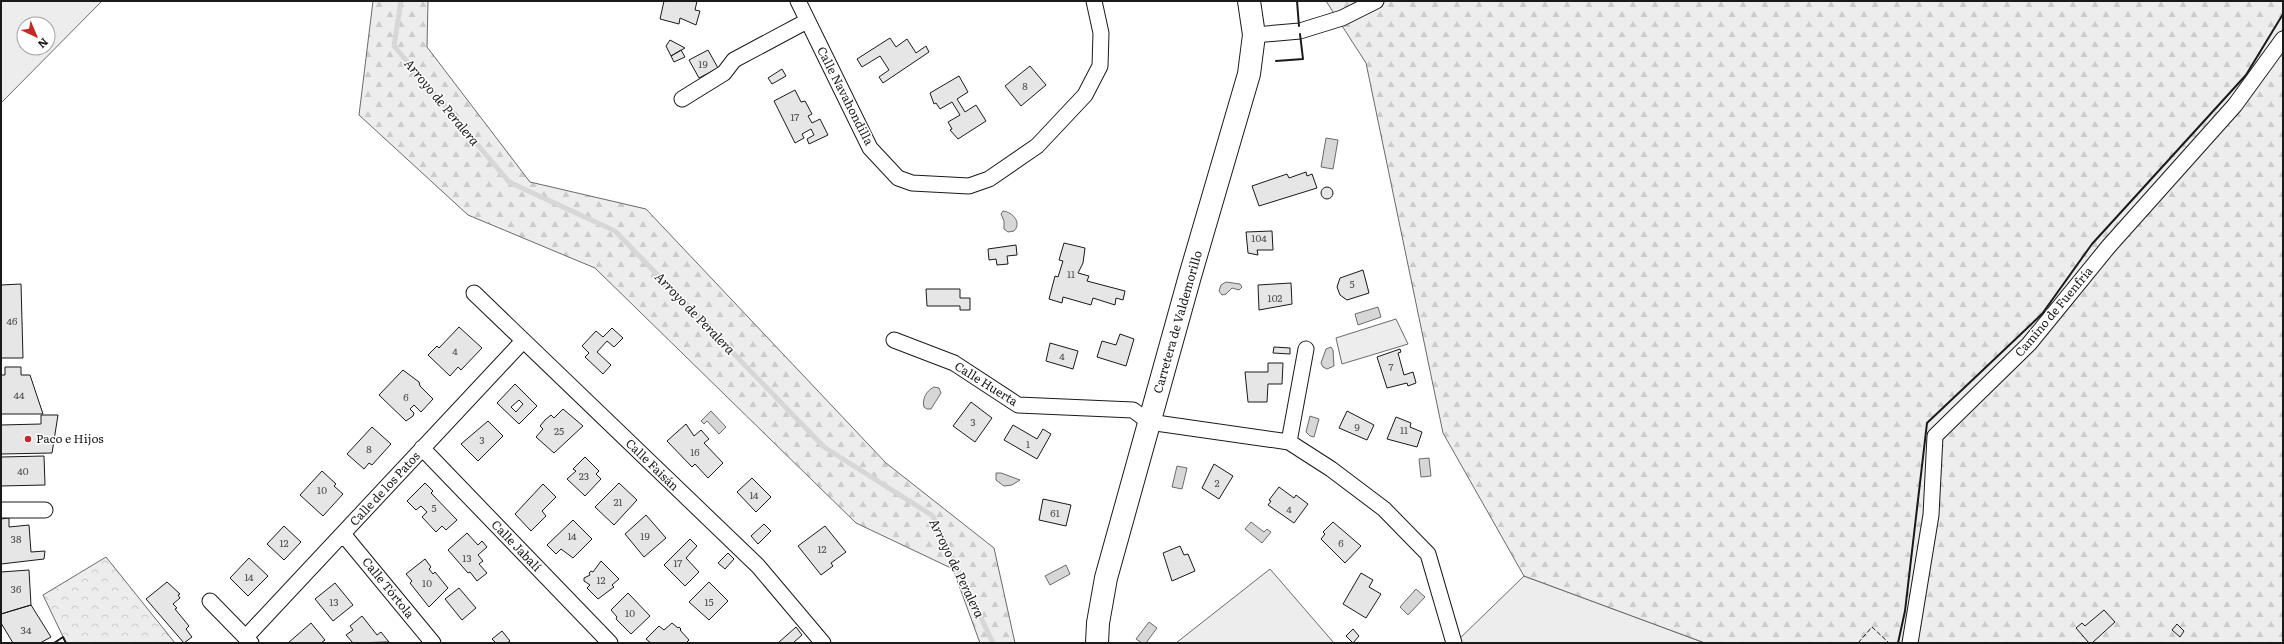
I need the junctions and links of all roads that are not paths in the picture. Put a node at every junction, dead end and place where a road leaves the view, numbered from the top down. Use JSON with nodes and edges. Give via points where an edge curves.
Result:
{"nodes":[{"id":1,"x":798,"y":1,"type":"edge"},
{"id":2,"x":1094,"y":1,"type":"edge"},
{"id":3,"x":1249,"y":1,"type":"edge"},
{"id":4,"x":1376,"y":1,"type":"edge"},
{"id":5,"x":807,"y":21,"type":"junction"},
{"id":6,"x":1254,"y":35,"type":"junction"},
{"id":7,"x":2283,"y":39,"type":"edge"},
{"id":8,"x":682,"y":99,"type":"dead end"},
{"id":9,"x":474,"y":293,"type":"dead end"},
{"id":10,"x":523,"y":340,"type":"junction"},
{"id":11,"x":894,"y":340,"type":"dead end"},
{"id":12,"x":1306,"y":349,"type":"dead end"},
{"id":13,"x":1149,"y":422,"type":"junction"},
{"id":14,"x":1289,"y":442,"type":"junction"},
{"id":15,"x":422,"y":448,"type":"junction"},
{"id":16,"x":1,"y":510,"type":"edge"},
{"id":17,"x":45,"y":510,"type":"dead end"},
{"id":18,"x":343,"y":534,"type":"junction"},
{"id":19,"x":210,"y":601,"type":"dead end"},
{"id":20,"x":248,"y":640,"type":"edge"},
{"id":21,"x":433,"y":643,"type":"edge"},
{"id":22,"x":610,"y":643,"type":"edge"},
{"id":23,"x":823,"y":643,"type":"edge"},
{"id":24,"x":1097,"y":643,"type":"edge"},
{"id":25,"x":1454,"y":643,"type":"edge"},
{"id":26,"x":1910,"y":643,"type":"edge"}],
"edges":[{"from":1,"to":5,"type":"street","name":"Calle Navahondilla"},
{"from":2,"to":5,"type":"street","name":"Calle Navahondilla","via":[[1102,32],[1100,66],[1085,95],[1037,146],[990,180],[969,186],[912,183],[898,178],[870,148]]},
{"from":3,"to":6,"type":"main road","name":"Carretera de Valdemorillo"},
{"from":4,"to":6,"type":"street","via":[[1342,18],[1300,31]]},
{"from":5,"to":8,"type":"street","via":[[734,60],[724,73]]},
{"from":6,"to":13,"type":"main road","name":"Carretera de Valdemorillo","via":[[1250,74]]},
{"from":7,"to":26,"type":"street","name":"Camino de Fuenfría","via":[[2234,105],[2109,246],[2029,344],[1935,436],[1931,515]]},
{"from":9,"to":10,"type":"street","name":"Calle Faisán"},
{"from":10,"to":15,"type":"street","name":"Calle de los Patos"},
{"from":10,"to":23,"type":"street","name":"Calle Faisán","via":[[758,566]]},
{"from":11,"to":13,"type":"street","name":"Calle Huerta","via":[[954,363],[1018,405],[1133,410]]},
{"from":12,"to":14,"type":"street"},
{"from":13,"to":14,"type":"street"},
{"from":13,"to":24,"type":"main road","name":"Carretera de Valdemorillo","via":[[1106,578]]},
{"from":14,"to":25,"type":"street","via":[[1331,469],[1384,509],[1428,554]]},
{"from":15,"to":18,"type":"street","name":"Calle de los Patos"},
{"from":15,"to":22,"type":"street","name":"Calle Jabalí"},
{"from":16,"to":17,"type":"street"},
{"from":18,"to":20,"type":"street","name":"Calle de los Patos"},
{"from":18,"to":21,"type":"street","name":"Calle Tórtola"},
{"from":19,"to":20,"type":"street"}]}
